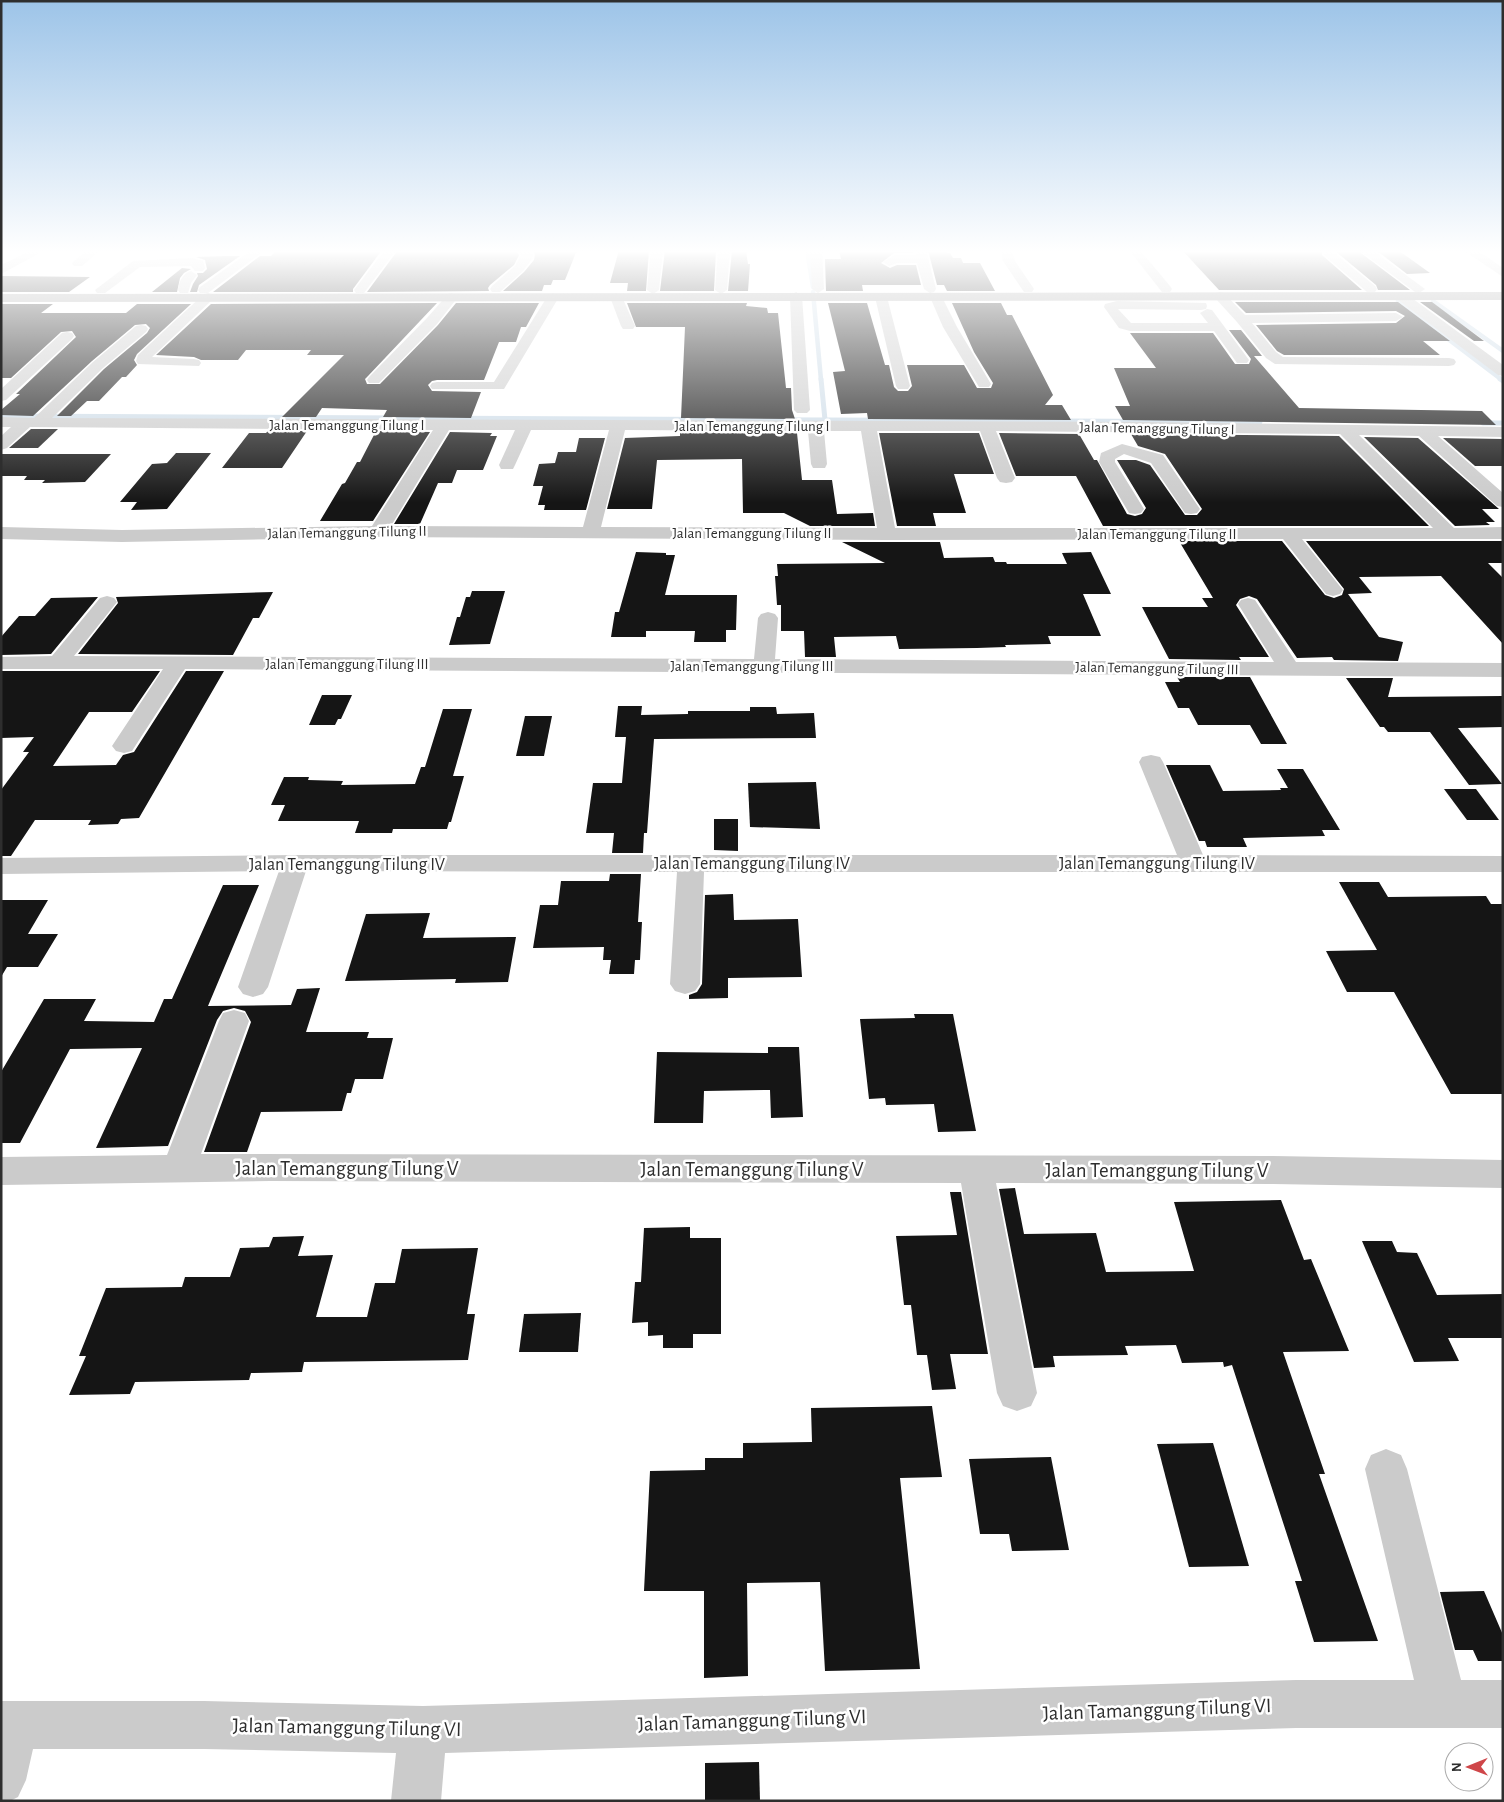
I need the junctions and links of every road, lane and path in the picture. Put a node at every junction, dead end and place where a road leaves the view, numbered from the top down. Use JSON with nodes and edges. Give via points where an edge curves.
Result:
{"nodes":[{"id":1,"x":135,"y":334,"type":"edge"},
{"id":2,"x":167,"y":334,"type":"edge"},
{"id":3,"x":419,"y":334,"type":"edge"},
{"id":4,"x":530,"y":334,"type":"edge"},
{"id":5,"x":805,"y":334,"type":"edge"},
{"id":6,"x":890,"y":334,"type":"edge"},
{"id":7,"x":954,"y":334,"type":"edge"},
{"id":8,"x":1222,"y":334,"type":"edge"},
{"id":9,"x":1255,"y":334,"type":"edge"},
{"id":10,"x":1459,"y":334,"type":"edge"},
{"id":11,"x":1467,"y":334,"type":"edge"},
{"id":12,"x":66,"y":336,"type":"dead end"},
{"id":13,"x":1213,"y":346,"type":"dead end"},
{"id":14,"x":1231,"y":346,"type":"junction"},
{"id":15,"x":1242,"y":360,"type":"dead end"},
{"id":16,"x":1503,"y":360,"type":"edge"},
{"id":17,"x":1449,"y":362,"type":"dead end"},
{"id":18,"x":194,"y":363,"type":"dead end"},
{"id":19,"x":1503,"y":372,"type":"edge"},
{"id":20,"x":374,"y":380,"type":"dead end"},
{"id":21,"x":984,"y":384,"type":"dead end"},
{"id":22,"x":437,"y":386,"type":"dead end"},
{"id":23,"x":903,"y":386,"type":"dead end"},
{"id":24,"x":1,"y":398,"type":"edge"},
{"id":25,"x":802,"y":410,"type":"dead end"},
{"id":26,"x":39,"y":419,"type":"junction"},
{"id":27,"x":1,"y":422,"type":"edge"},
{"id":28,"x":444,"y":425,"type":"junction"},
{"id":29,"x":525,"y":426,"type":"junction"},
{"id":30,"x":618,"y":426,"type":"junction"},
{"id":31,"x":816,"y":426,"type":"junction"},
{"id":32,"x":868,"y":426,"type":"junction"},
{"id":33,"x":986,"y":427,"type":"junction"},
{"id":34,"x":1108,"y":427,"type":"junction"},
{"id":35,"x":1345,"y":430,"type":"junction"},
{"id":36,"x":1423,"y":431,"type":"junction"},
{"id":37,"x":1503,"y":432,"type":"edge"},
{"id":38,"x":1,"y":445,"type":"edge"},
{"id":39,"x":1122,"y":449,"type":"junction"},
{"id":40,"x":819,"y":464,"type":"dead end"},
{"id":41,"x":507,"y":466,"type":"dead end"},
{"id":42,"x":1006,"y":478,"type":"dead end"},
{"id":43,"x":1503,"y":502,"type":"edge"},
{"id":44,"x":1135,"y":509,"type":"dead end"},
{"id":45,"x":1191,"y":509,"type":"dead end"},
{"id":46,"x":378,"y":531,"type":"junction"},
{"id":47,"x":591,"y":532,"type":"junction"},
{"id":48,"x":1448,"y":532,"type":"junction"},
{"id":49,"x":1,"y":533,"type":"edge"},
{"id":50,"x":1288,"y":533,"type":"junction"},
{"id":51,"x":1503,"y":533,"type":"edge"},
{"id":52,"x":887,"y":534,"type":"junction"},
{"id":53,"x":1333,"y":590,"type":"dead end"},
{"id":54,"x":107,"y":602,"type":"dead end"},
{"id":55,"x":1248,"y":604,"type":"dead end"},
{"id":56,"x":768,"y":618,"type":"dead end"},
{"id":57,"x":58,"y":662,"type":"junction"},
{"id":58,"x":1,"y":663,"type":"edge"},
{"id":59,"x":177,"y":664,"type":"junction"},
{"id":60,"x":764,"y":666,"type":"junction"},
{"id":61,"x":1289,"y":669,"type":"junction"},
{"id":62,"x":1503,"y":670,"type":"edge"},
{"id":63,"x":124,"y":746,"type":"dead end"},
{"id":64,"x":1151,"y":762,"type":"dead end"},
{"id":65,"x":295,"y":863,"type":"junction"},
{"id":66,"x":1193,"y":863,"type":"junction"},
{"id":67,"x":691,"y":864,"type":"junction"},
{"id":68,"x":1503,"y":864,"type":"edge"},
{"id":69,"x":1,"y":866,"type":"edge"},
{"id":70,"x":684,"y":984,"type":"dead end"},
{"id":71,"x":253,"y":987,"type":"dead end"},
{"id":72,"x":234,"y":1021,"type":"dead end"},
{"id":73,"x":179,"y":1169,"type":"junction"},
{"id":74,"x":976,"y":1169,"type":"junction"},
{"id":75,"x":1,"y":1171,"type":"edge"},
{"id":76,"x":1503,"y":1174,"type":"edge"},
{"id":77,"x":1017,"y":1393,"type":"dead end"},
{"id":78,"x":1386,"y":1469,"type":"dead end"},
{"id":79,"x":1443,"y":1704,"type":"junction"},
{"id":80,"x":1503,"y":1704,"type":"edge"},
{"id":81,"x":8,"y":1725,"type":"edge"},
{"id":82,"x":423,"y":1730,"type":"junction"},
{"id":83,"x":1,"y":1780,"type":"edge"},
{"id":84,"x":416,"y":1801,"type":"edge"}],
"edges":[{"from":1,"to":26,"type":"street"},
{"from":2,"to":18,"type":"street","via":[[143,361]]},
{"from":3,"to":20,"type":"street"},
{"from":4,"to":22,"type":"street","via":[[499,386]]},
{"from":5,"to":25,"type":"street"},
{"from":6,"to":23,"type":"street"},
{"from":7,"to":21,"type":"street"},
{"from":8,"to":14,"type":"street"},
{"from":9,"to":17,"type":"street","via":[[1280,361]]},
{"from":10,"to":19,"type":"street"},
{"from":11,"to":16,"type":"street"},
{"from":12,"to":24,"type":"street"},
{"from":13,"to":14,"type":"street"},
{"from":14,"to":15,"type":"street"},
{"from":26,"to":27,"type":"street","name":"Jalan Temanggung Tilung I"},
{"from":26,"to":28,"type":"street","name":"Jalan Temanggung Tilung I"},
{"from":26,"to":38,"type":"street"},
{"from":28,"to":29,"type":"street","name":"Jalan Temanggung Tilung I"},
{"from":28,"to":46,"type":"street"},
{"from":29,"to":30,"type":"street","name":"Jalan Temanggung Tilung I"},
{"from":29,"to":41,"type":"street"},
{"from":30,"to":31,"type":"street","name":"Jalan Temanggung Tilung I"},
{"from":30,"to":47,"type":"street"},
{"from":31,"to":32,"type":"street","name":"Jalan Temanggung Tilung I"},
{"from":31,"to":40,"type":"street"},
{"from":32,"to":33,"type":"street","name":"Jalan Temanggung Tilung I"},
{"from":32,"to":52,"type":"street"},
{"from":33,"to":34,"type":"street","name":"Jalan Temanggung Tilung I"},
{"from":33,"to":42,"type":"street"},
{"from":34,"to":35,"type":"street","name":"Jalan Temanggung Tilung I"},
{"from":34,"to":39,"type":"street"},
{"from":35,"to":36,"type":"street","name":"Jalan Temanggung Tilung I"},
{"from":35,"to":48,"type":"street"},
{"from":36,"to":37,"type":"street","name":"Jalan Temanggung Tilung I"},
{"from":36,"to":43,"type":"street"},
{"from":39,"to":44,"type":"street","via":[[1107,457],[1107,462]]},
{"from":39,"to":45,"type":"street","via":[[1157,459]]},
{"from":46,"to":47,"type":"street","name":"Jalan Temanggung Tilung II"},
{"from":46,"to":49,"type":"street","name":"Jalan Temanggung Tilung II","via":[[178,536]]},
{"from":47,"to":52,"type":"street","name":"Jalan Temanggung Tilung II"},
{"from":48,"to":50,"type":"street","name":"Jalan Temanggung Tilung II"},
{"from":48,"to":51,"type":"street","name":"Jalan Temanggung Tilung II"},
{"from":50,"to":52,"type":"street","name":"Jalan Temanggung Tilung II"},
{"from":50,"to":53,"type":"street"},
{"from":54,"to":57,"type":"street"},
{"from":55,"to":61,"type":"street"},
{"from":56,"to":60,"type":"street"},
{"from":57,"to":58,"type":"street","name":"Jalan Temanggung Tilung III"},
{"from":57,"to":59,"type":"street","name":"Jalan Temanggung Tilung III"},
{"from":59,"to":60,"type":"street","name":"Jalan Temanggung Tilung III"},
{"from":59,"to":63,"type":"street"},
{"from":60,"to":61,"type":"street","name":"Jalan Temanggung Tilung III"},
{"from":61,"to":62,"type":"street","name":"Jalan Temanggung Tilung III"},
{"from":64,"to":66,"type":"street"},
{"from":65,"to":67,"type":"street","name":"Jalan Temanggung Tilung IV"},
{"from":65,"to":69,"type":"street","name":"Jalan Temanggung Tilung IV"},
{"from":65,"to":71,"type":"street"},
{"from":66,"to":67,"type":"street","name":"Jalan Temanggung Tilung IV"},
{"from":66,"to":68,"type":"street","name":"Jalan Temanggung Tilung IV"},
{"from":67,"to":70,"type":"street"},
{"from":72,"to":73,"type":"street"},
{"from":73,"to":74,"type":"street","name":"Jalan Temanggung Tilung V"},
{"from":73,"to":75,"type":"street","name":"Jalan Temanggung Tilung V"},
{"from":74,"to":76,"type":"street","name":"Jalan Temanggung Tilung V"},
{"from":74,"to":77,"type":"street"},
{"from":78,"to":79,"type":"street"},
{"from":79,"to":80,"type":"street","name":"Jalan Tamanggung Tilung VI"},
{"from":79,"to":82,"type":"street","name":"Jalan Tamanggung Tilung VI","via":[[1296,1704]]},
{"from":81,"to":82,"type":"street","name":"Jalan Tamanggung Tilung VI","via":[[204,1724]]},
{"from":81,"to":83,"type":"street"},
{"from":82,"to":84,"type":"street"}]}
